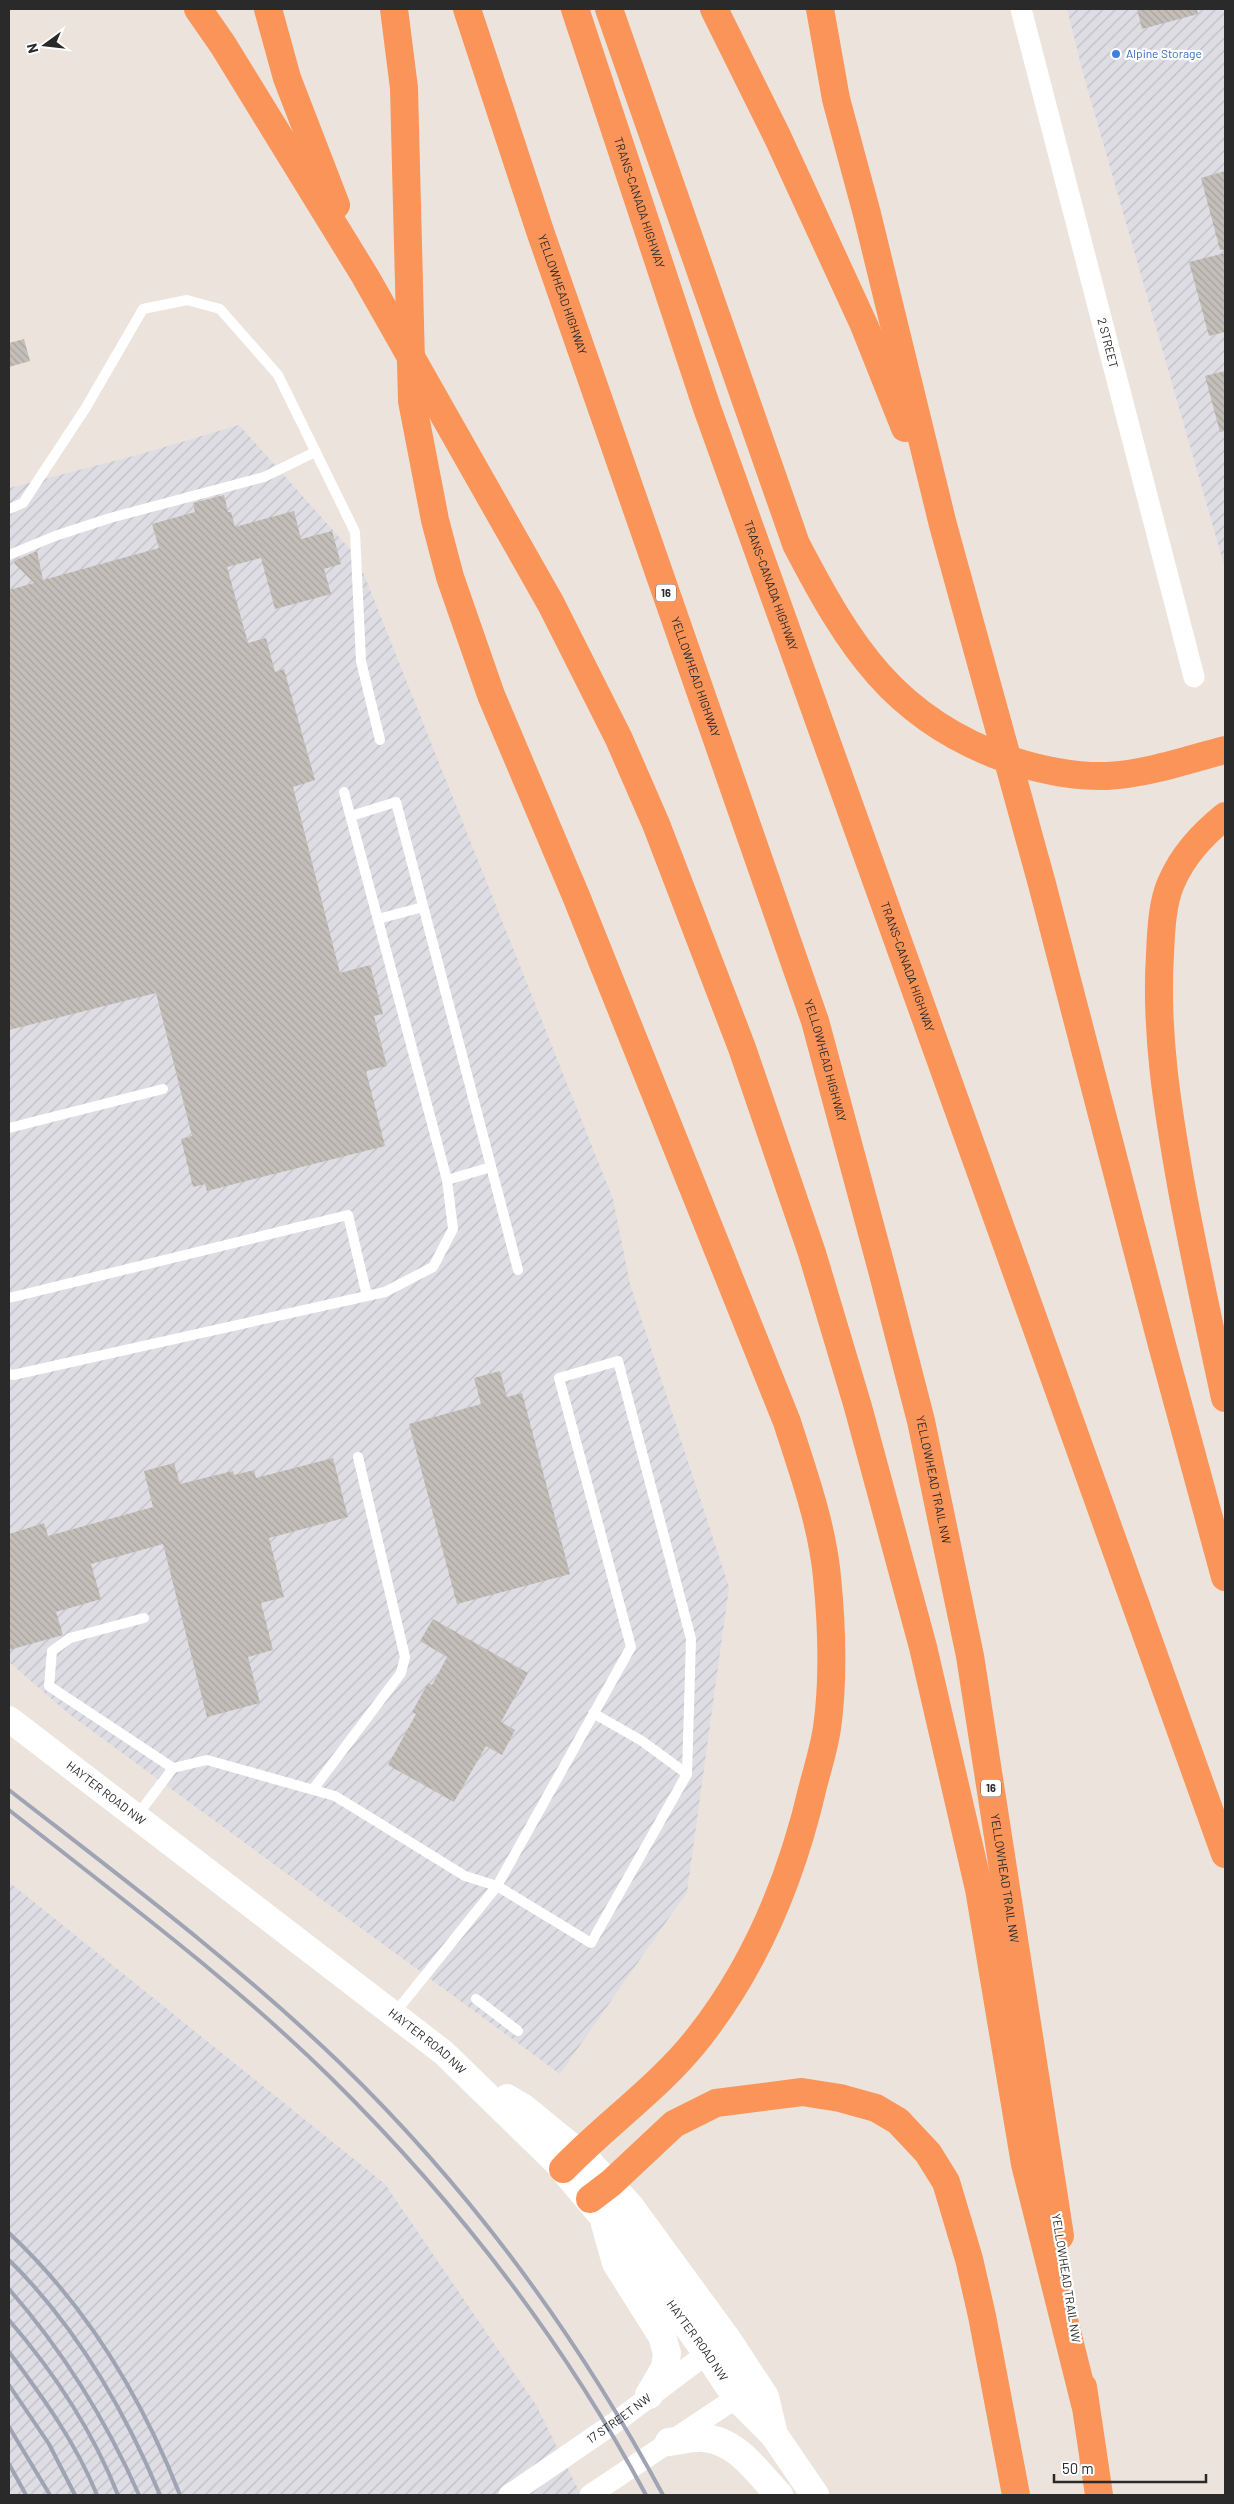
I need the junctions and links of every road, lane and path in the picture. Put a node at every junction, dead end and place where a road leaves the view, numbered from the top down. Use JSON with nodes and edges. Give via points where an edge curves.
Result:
{"nodes":[{"id":1,"x":198,"y":9,"type":"edge"},
{"id":2,"x":268,"y":9,"type":"edge"},
{"id":3,"x":394,"y":9,"type":"edge"},
{"id":4,"x":467,"y":9,"type":"edge"},
{"id":5,"x":575,"y":9,"type":"edge"},
{"id":6,"x":609,"y":9,"type":"edge"},
{"id":7,"x":714,"y":9,"type":"edge"},
{"id":8,"x":820,"y":9,"type":"edge"},
{"id":9,"x":1021,"y":9,"type":"edge"},
{"id":10,"x":364,"y":276,"type":"junction"},
{"id":11,"x":315,"y":452,"type":"junction"},
{"id":12,"x":9,"y":509,"type":"edge"},
{"id":13,"x":943,"y":525,"type":"junction"},
{"id":14,"x":9,"y":555,"type":"edge"},
{"id":15,"x":1194,"y":677,"type":"dead end"},
{"id":16,"x":380,"y":740,"type":"dead end"},
{"id":17,"x":1225,"y":750,"type":"edge"},
{"id":18,"x":344,"y":792,"type":"dead end"},
{"id":19,"x":350,"y":816,"type":"junction"},
{"id":20,"x":1225,"y":816,"type":"edge"},
{"id":21,"x":423,"y":907,"type":"junction"},
{"id":22,"x":378,"y":920,"type":"junction"},
{"id":23,"x":163,"y":1090,"type":"dead end"},
{"id":24,"x":9,"y":1128,"type":"edge"},
{"id":25,"x":491,"y":1168,"type":"junction"},
{"id":26,"x":856,"y":1179,"type":"joint"},
{"id":27,"x":447,"y":1180,"type":"junction"},
{"id":28,"x":518,"y":1270,"type":"dead end"},
{"id":29,"x":367,"y":1296,"type":"junction"},
{"id":30,"x":9,"y":1298,"type":"edge"},
{"id":31,"x":10,"y":1376,"type":"edge"},
{"id":32,"x":1225,"y":1398,"type":"edge"},
{"id":33,"x":358,"y":1457,"type":"dead end"},
{"id":34,"x":1225,"y":1577,"type":"edge"},
{"id":35,"x":144,"y":1618,"type":"dead end"},
{"id":36,"x":594,"y":1713,"type":"junction"},
{"id":37,"x":9,"y":1719,"type":"edge"},
{"id":38,"x":173,"y":1768,"type":"junction"},
{"id":39,"x":687,"y":1774,"type":"junction"},
{"id":40,"x":314,"y":1788,"type":"junction"},
{"id":41,"x":136,"y":1817,"type":"junction"},
{"id":42,"x":1225,"y":1854,"type":"edge"},
{"id":43,"x":497,"y":1886,"type":"junction"},
{"id":44,"x":476,"y":1999,"type":"dead end"},
{"id":45,"x":393,"y":2015,"type":"junction"},
{"id":46,"x":518,"y":2031,"type":"dead end"},
{"id":47,"x":571,"y":2161,"type":"junction"},
{"id":48,"x":601,"y":2198,"type":"junction"},
{"id":49,"x":717,"y":2346,"type":"junction"},
{"id":50,"x":747,"y":2391,"type":"junction"},
{"id":51,"x":649,"y":2395,"type":"junction"},
{"id":52,"x":1085,"y":2404,"type":"junction"},
{"id":53,"x":669,"y":2442,"type":"junction"},
{"id":54,"x":509,"y":2495,"type":"edge"},
{"id":55,"x":590,"y":2495,"type":"edge"},
{"id":56,"x":779,"y":2495,"type":"edge"},
{"id":57,"x":815,"y":2495,"type":"edge"},
{"id":58,"x":1016,"y":2495,"type":"edge"},
{"id":59,"x":1099,"y":2495,"type":"edge"}],
"edges":[{"from":1,"to":10,"type":"highway"},
{"from":2,"to":10,"type":"highway","via":[[287,78]]},
{"from":3,"to":47,"type":"highway","via":[[404,88],[412,401],[435,520],[490,695],[576,896],[787,1422],[812,1501],[827,1575],[832,1662],[827,1730],[797,1850],[760,1943],[735,1987],[698,2038],[651,2088]]},
{"from":4,"to":26,"type":"highway","name":"YELLOWHEAD HIGHWAY","number":"16","via":[[540,231],[815,1021]]},
{"from":5,"to":42,"type":"highway","name":"TRANS-CANADA HIGHWAY","via":[[707,408]]},
{"from":6,"to":17,"type":"highway","via":[[796,544],[826,600],[862,656],[917,712],[982,750],[1031,767],[1071,775],[1108,776],[1148,770]]},
{"from":7,"to":13,"type":"highway","via":[[864,325]]},
{"from":8,"to":13,"type":"highway","via":[[836,100]]},
{"from":9,"to":15,"type":"street","name":"2 STREET"},
{"from":10,"to":52,"type":"highway","via":[[551,604],[619,739],[656,824],[739,1039],[812,1253],[923,1646],[978,1890],[1025,2164]]},
{"from":11,"to":12,"type":"lane","via":[[278,374],[220,310],[187,300],[143,309],[23,503]]},
{"from":11,"to":14,"type":"lane","via":[[264,477],[110,518]]},
{"from":11,"to":16,"type":"lane","via":[[355,532],[361,661]]},
{"from":13,"to":34,"type":"highway","via":[[1042,884]]},
{"from":18,"to":19,"type":"lane"},
{"from":19,"to":21,"type":"lane","via":[[396,802]]},
{"from":19,"to":22,"type":"lane"},
{"from":20,"to":32,"type":"highway","via":[[1185,855],[1170,884],[1161,929],[1159,1020],[1163,1072],[1176,1153]]},
{"from":21,"to":22,"type":"lane"},
{"from":21,"to":25,"type":"lane"},
{"from":22,"to":27,"type":"lane"},
{"from":23,"to":24,"type":"lane"},
{"from":25,"to":27,"type":"lane"},
{"from":25,"to":28,"type":"lane"},
{"from":26,"to":52,"type":"highway","name":"YELLOWHEAD TRAIL NW","number":"16","via":[[921,1421],[970,1656]]},
{"from":27,"to":29,"type":"lane","via":[[453,1229],[433,1268],[385,1292]]},
{"from":29,"to":30,"type":"lane","via":[[348,1215]]},
{"from":29,"to":31,"type":"lane"},
{"from":33,"to":40,"type":"lane","via":[[405,1657],[401,1673]]},
{"from":35,"to":38,"type":"lane","via":[[70,1638],[58,1646],[52,1651],[49,1686]]},
{"from":36,"to":39,"type":"lane","via":[[642,1741]]},
{"from":36,"to":39,"type":"lane","via":[[631,1647],[559,1378],[618,1361],[691,1639]]},
{"from":36,"to":43,"type":"lane"},
{"from":37,"to":41,"type":"street","name":"HAYTER ROAD NW"},
{"from":38,"to":40,"type":"lane","via":[[207,1760]]},
{"from":38,"to":41,"type":"lane"},
{"from":39,"to":43,"type":"lane","via":[[591,1943]]},
{"from":40,"to":43,"type":"lane","via":[[335,1796],[465,1876]]},
{"from":41,"to":45,"type":"street","name":"HAYTER ROAD NW"},
{"from":43,"to":45,"type":"lane"},
{"from":44,"to":46,"type":"lane"},
{"from":45,"to":47,"type":"street","name":"HAYTER ROAD NW","via":[[461,2069],[524,2107]]},
{"from":47,"to":48,"type":"main road"},
{"from":48,"to":49,"type":"main road"},
{"from":48,"to":51,"type":"main road","via":[[616,2263],[658,2328],[667,2353],[665,2368]]},
{"from":48,"to":58,"type":"highway","via":[[674,2124],[716,2103],[802,2092],[876,2108],[898,2121],[928,2153],[946,2182],[982,2316]]},
{"from":49,"to":50,"type":"main road"},
{"from":49,"to":51,"type":"street","name":"17 STREET NW"},
{"from":50,"to":53,"type":"street"},
{"from":50,"to":57,"type":"main road","via":[[765,2397],[774,2435]]},
{"from":51,"to":54,"type":"street","name":"17 STREET NW"},
{"from":52,"to":59,"type":"highway","name":"YELLOWHEAD TRAIL NW","number":"16"},
{"from":53,"to":55,"type":"street"},
{"from":53,"to":56,"type":"main road","via":[[703,2438],[722,2442],[742,2456]]}]}
